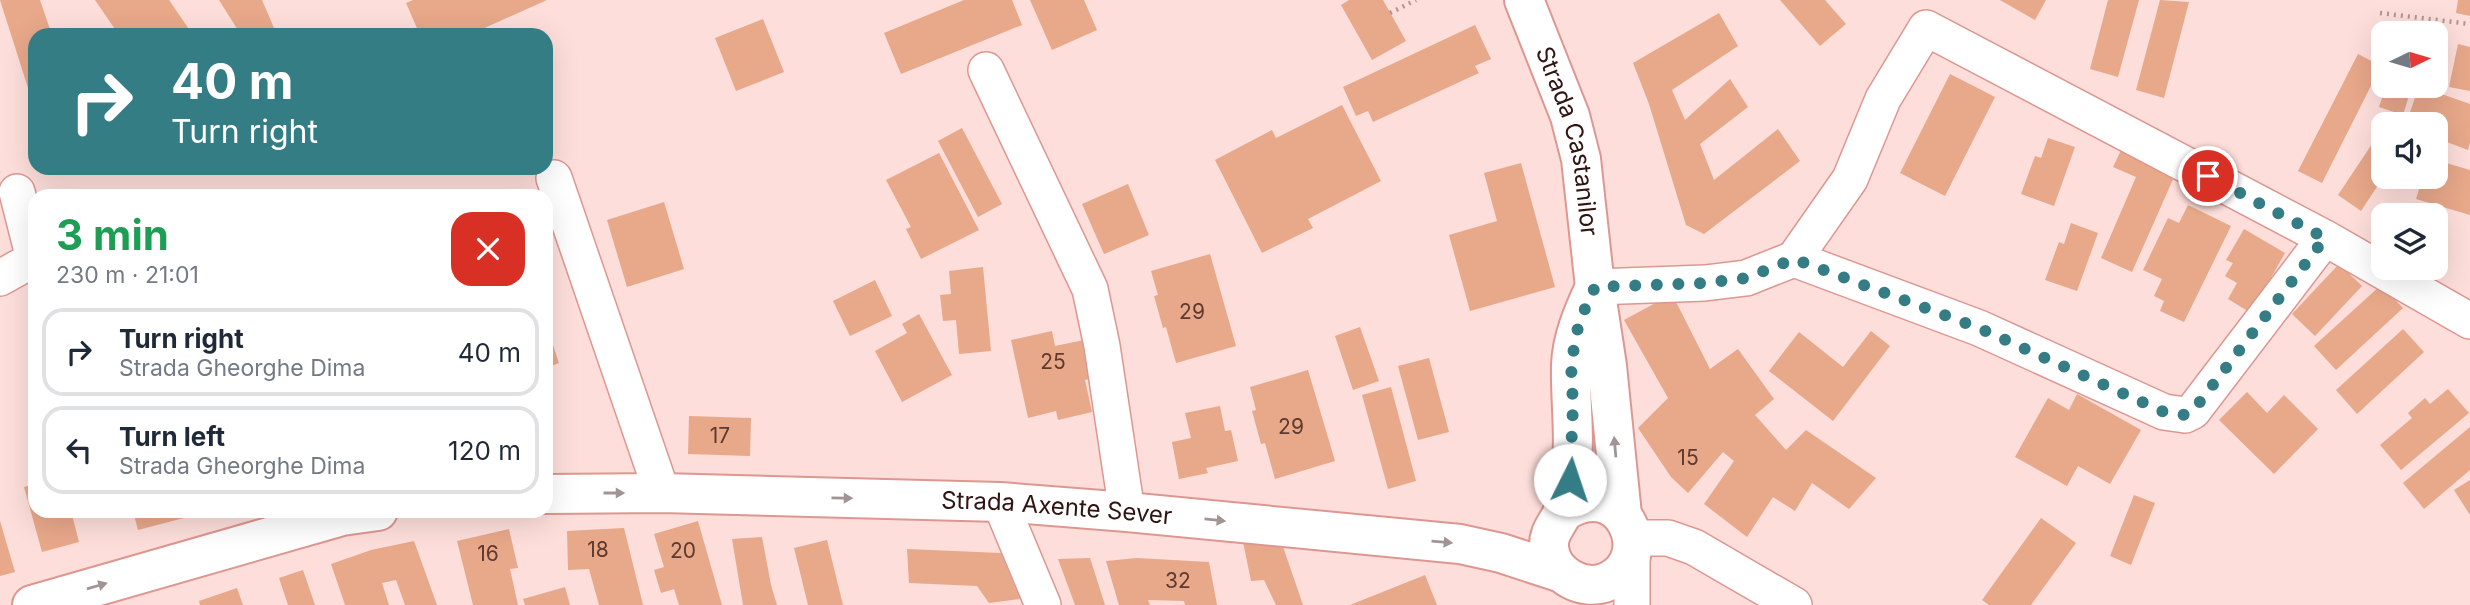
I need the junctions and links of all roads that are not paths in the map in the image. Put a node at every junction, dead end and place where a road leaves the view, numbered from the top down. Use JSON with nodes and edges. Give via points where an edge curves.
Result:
{"nodes":[{"id":1,"x":1530,"y":2,"type":"edge"},
{"id":2,"x":986,"y":70,"type":"dead end"},
{"id":3,"x":554,"y":178,"type":"dead end"},
{"id":4,"x":18,"y":192,"type":"dead end"},
{"id":5,"x":28,"y":234,"type":"edge"},
{"id":6,"x":2325,"y":238,"type":"junction"},
{"id":7,"x":1794,"y":259,"type":"junction"},
{"id":8,"x":28,"y":262,"type":"edge"},
{"id":9,"x":0,"y":278,"type":"edge"},
{"id":10,"x":1595,"y":287,"type":"junction"},
{"id":11,"x":2470,"y":321,"type":"edge"},
{"id":12,"x":662,"y":493,"type":"junction"},
{"id":13,"x":553,"y":494,"type":"edge"},
{"id":14,"x":1000,"y":502,"type":"junction"},
{"id":15,"x":1127,"y":512,"type":"junction"},
{"id":16,"x":1562,"y":513,"type":"junction"},
{"id":17,"x":335,"y":518,"type":"edge"},
{"id":18,"x":1629,"y":535,"type":"junction"},
{"id":19,"x":1574,"y":587,"type":"edge"},
{"id":20,"x":32,"y":605,"type":"edge"},
{"id":21,"x":1043,"y":605,"type":"edge"},
{"id":22,"x":1632,"y":605,"type":"edge"},
{"id":23,"x":1794,"y":605,"type":"edge"}],
"edges":[{"from":1,"to":10,"type":"main road","name":"Strada Castanilor","via":[[1581,159]]},
{"from":2,"to":15,"type":"street","via":[[1090,289]]},
{"from":3,"to":12,"type":"street"},
{"from":4,"to":5,"type":"street"},
{"from":6,"to":7,"type":"street","via":[[2193,411],[2185,415],[2164,412],[1979,328]]},
{"from":6,"to":7,"type":"street","via":[[1926,28],[1883,99],[1850,179]]},
{"from":6,"to":11,"type":"street"},
{"from":7,"to":10,"type":"street","via":[[1746,278]]},
{"from":8,"to":9,"type":"street"},
{"from":10,"to":16,"type":"main road","via":[[1579,322],[1571,364],[1570,480]]},
{"from":18,"to":10,"type":"main road","name":"Strada Castanilor","one_way":true},
{"from":13,"to":12,"type":"main road","name":"Strada Axente Sever","one_way":true},
{"from":12,"to":14,"type":"main road","name":"Strada Axente Sever","one_way":true},
{"from":14,"to":15,"type":"main road","name":"Strada Axente Sever"},
{"from":14,"to":21,"type":"street"},
{"from":15,"to":19,"type":"main road","name":"Strada Axente Sever","one_way":true,"via":[[1460,544],[1501,553]]},
{"from":16,"to":18,"type":"main road","via":[[1585,502],[1598,502],[1611,507]]},
{"from":16,"to":19,"type":"main road","via":[[1549,537],[1549,550]]},
{"from":20,"to":17,"type":"main road","one_way":true},
{"from":18,"to":19,"type":"main road","via":[[1627,564],[1609,581]]},
{"from":18,"to":22,"type":"street","name":"Strada Castanilor"},
{"from":18,"to":23,"type":"street","via":[[1668,538],[1694,547]]}]}
